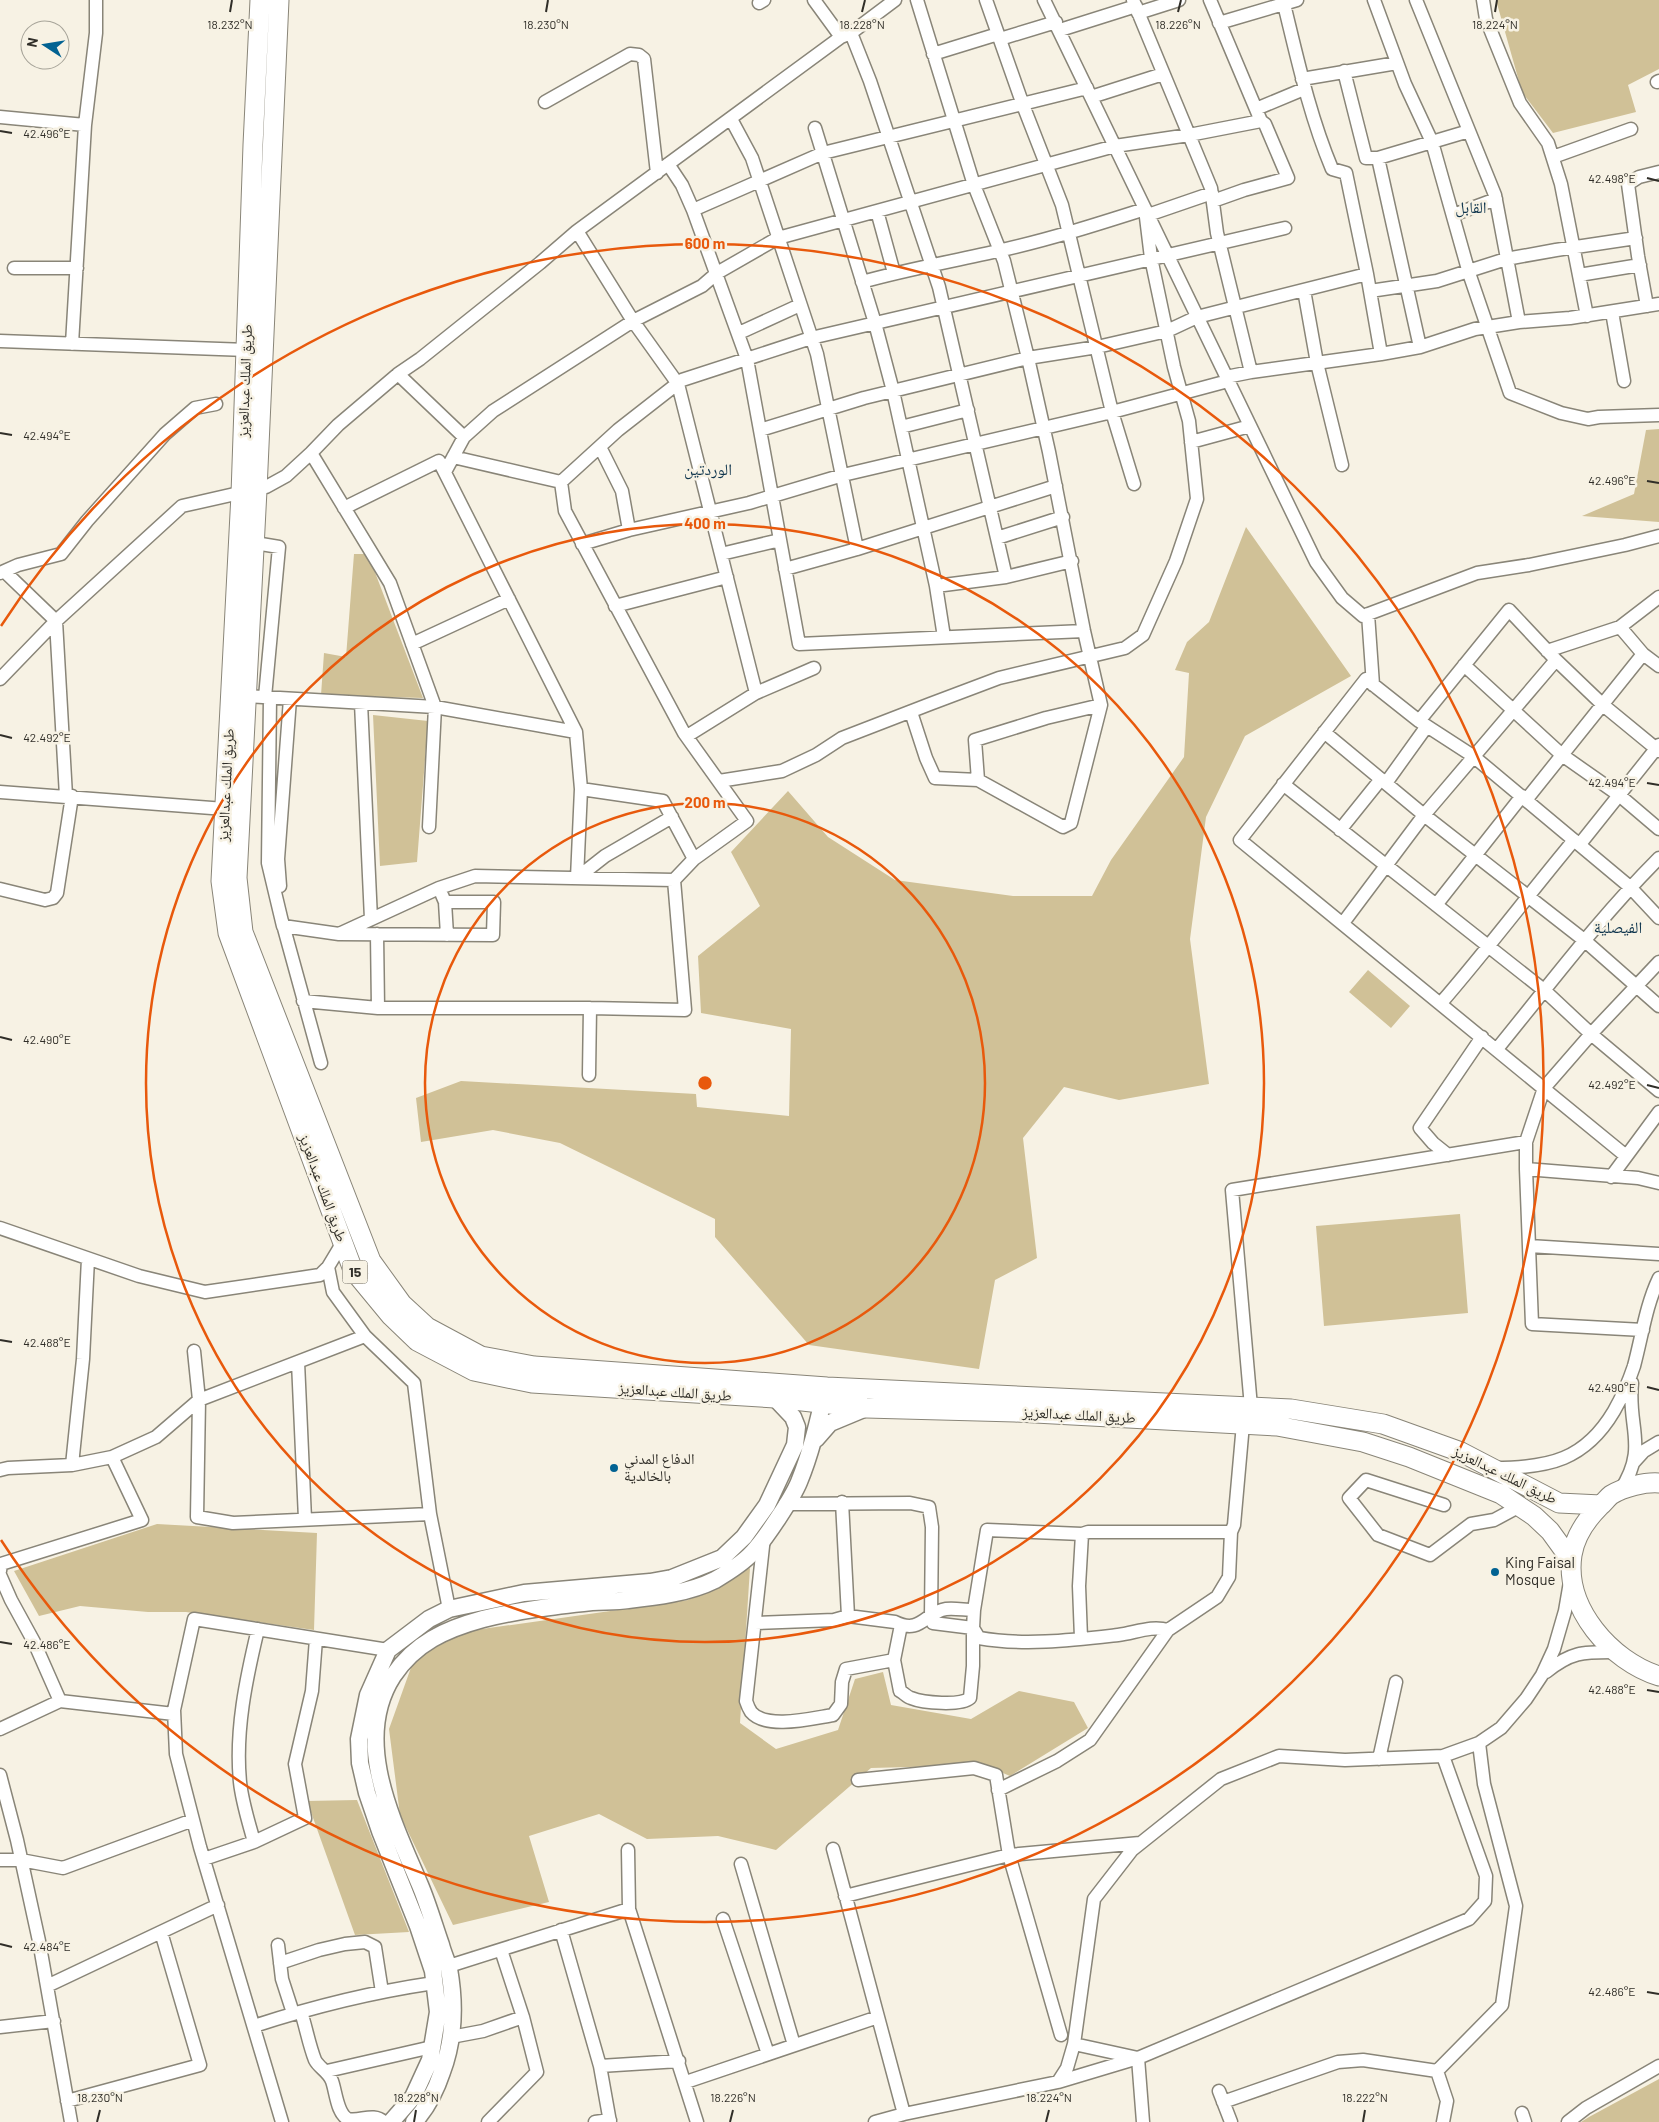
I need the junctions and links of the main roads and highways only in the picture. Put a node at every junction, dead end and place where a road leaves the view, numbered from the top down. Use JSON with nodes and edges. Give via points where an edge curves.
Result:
{"nodes":[{"id":1,"x":260,"y":0,"type":"edge"},
{"id":2,"x":279,"y":0,"type":"edge"},
{"id":3,"x":249,"y":492,"type":"junction"},
{"id":4,"x":817,"y":1394,"type":"junction"},
{"id":5,"x":775,"y":1398,"type":"junction"},
{"id":6,"x":866,"y":1408,"type":"junction"},
{"id":7,"x":804,"y":1443,"type":"junction"},
{"id":8,"x":1659,"y":1483,"type":"edge"},
{"id":9,"x":1601,"y":1505,"type":"junction"},
{"id":10,"x":1571,"y":1567,"type":"junction"},
{"id":11,"x":1659,"y":1676,"type":"edge"},
{"id":12,"x":401,"y":1863,"type":"junction"},
{"id":13,"x":391,"y":2122,"type":"edge"},
{"id":14,"x":414,"y":2122,"type":"edge"}],
"edges":[{"from":1,"to":3,"type":"highway","name":"طريق الملك عبدالعزيز","number":"15","via":[[247,350]]},
{"from":2,"to":3,"type":"highway","name":"طريق الملك عبدالعزيز","number":"15"},
{"from":3,"to":4,"type":"highway","name":"طريق الملك عبدالعزيز","number":"15","via":[[255,543],[261,697],[237,878],[243,932],[371,1261],[402,1304],[427,1327],[481,1356],[534,1366]]},
{"from":3,"to":5,"type":"highway","name":"طريق الملك عبدالعزيز","number":"15","via":[[221,881],[228,933],[353,1270],[391,1316],[417,1341],[474,1372],[532,1383]]},
{"from":4,"to":5,"type":"highway","name":"طريق الملك عبدالعزيز","number":"15"},
{"from":4,"to":6,"type":"highway","name":"طريق الملك عبدالعزيز","number":"15"},
{"from":4,"to":7,"type":"main road"},
{"from":4,"to":9,"type":"highway","name":"طريق الملك عبدالعزيز","number":"15","via":[[1291,1409],[1383,1424],[1461,1452],[1559,1503]]},
{"from":5,"to":7,"type":"main road","via":[[794,1416]]},
{"from":6,"to":7,"type":"main road","via":[[830,1423]]},
{"from":6,"to":10,"type":"highway","name":"طريق الملك عبدالعزيز","number":"15","via":[[1015,1412],[1278,1426],[1363,1442],[1410,1457],[1501,1494],[1550,1531]]},
{"from":7,"to":12,"type":"main road","via":[[798,1486],[752,1554],[715,1580],[663,1596],[509,1612],[443,1632],[406,1658],[392,1678],[379,1709],[375,1736],[377,1764]]},
{"from":7,"to":12,"type":"main road","via":[[790,1457],[767,1505],[744,1537],[722,1558],[672,1578],[524,1593],[448,1610],[428,1619],[388,1650],[368,1694],[359,1739],[360,1763],[367,1794]]},
{"from":8,"to":9,"type":"highway","via":[[1648,1483],[1611,1495]]},
{"from":9,"to":10,"type":"highway","via":[[1583,1527],[1572,1553]]},
{"from":10,"to":11,"type":"highway","via":[[1580,1606],[1598,1634],[1625,1660]]},
{"from":12,"to":13,"type":"main road","via":[[433,1971],[438,2012],[430,2060],[413,2097]]},
{"from":12,"to":14,"type":"main road","via":[[423,1893],[448,1966],[452,1992],[449,2054],[438,2083]]}]}
